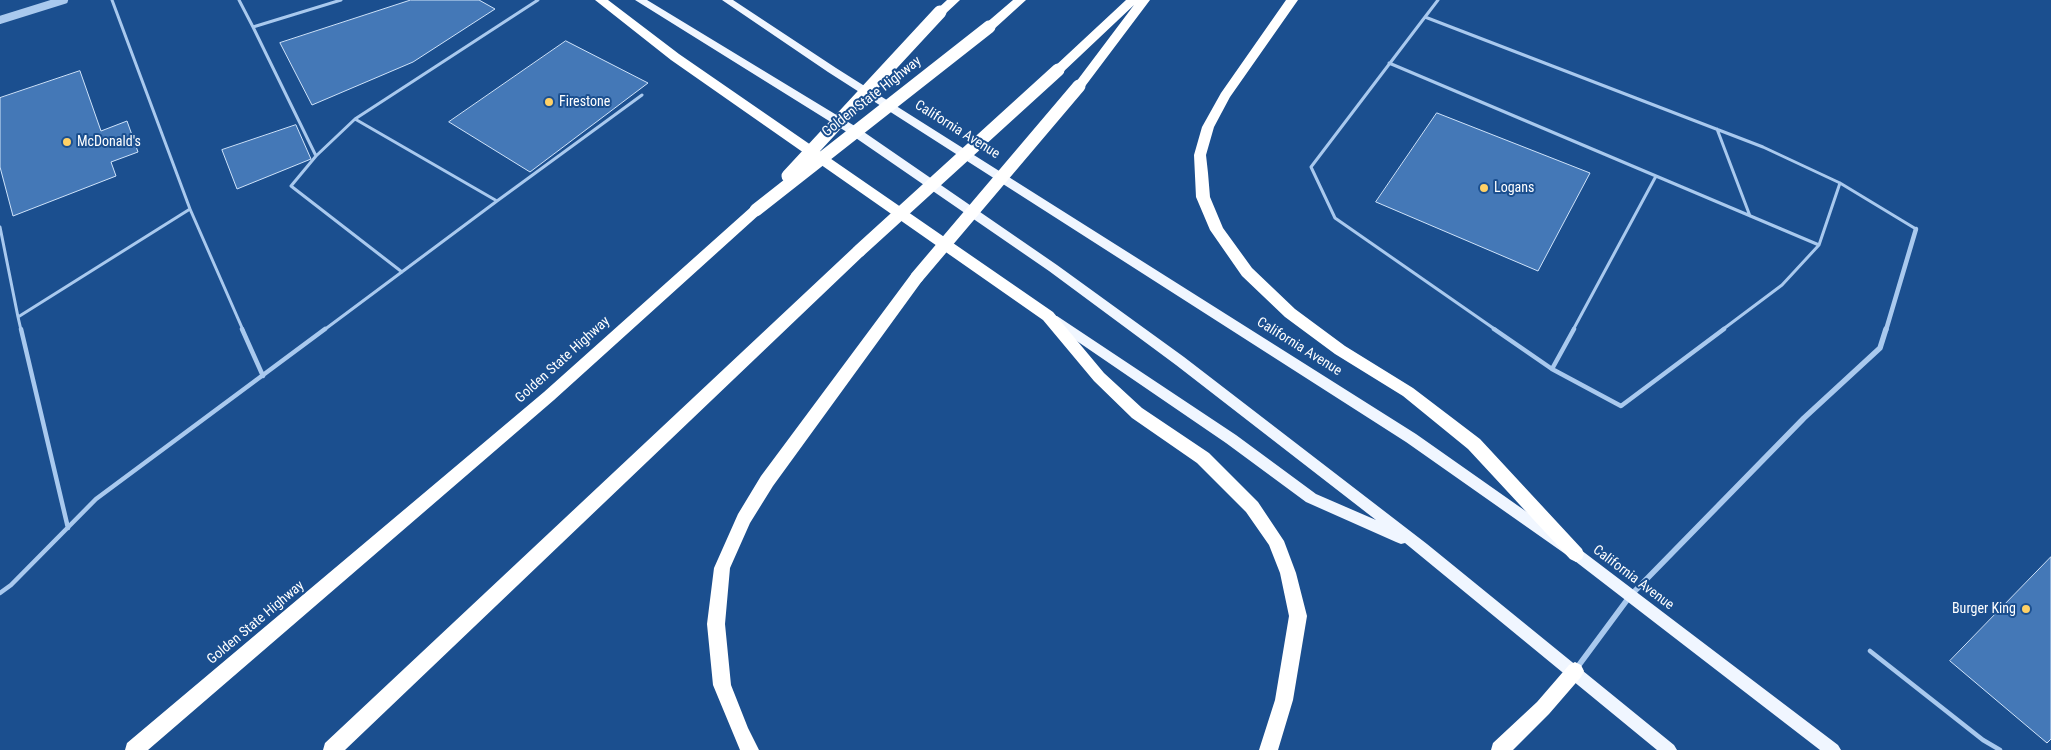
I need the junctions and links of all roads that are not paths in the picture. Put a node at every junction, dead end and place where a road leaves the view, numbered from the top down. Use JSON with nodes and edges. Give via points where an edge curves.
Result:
{"nodes":[{"id":1,"x":64,"y":0,"type":"edge"},
{"id":2,"x":112,"y":0,"type":"edge"},
{"id":3,"x":240,"y":0,"type":"edge"},
{"id":4,"x":341,"y":0,"type":"edge"},
{"id":5,"x":538,"y":0,"type":"edge"},
{"id":6,"x":600,"y":0,"type":"edge"},
{"id":7,"x":640,"y":0,"type":"edge"},
{"id":8,"x":727,"y":0,"type":"edge"},
{"id":9,"x":954,"y":0,"type":"edge"},
{"id":10,"x":1020,"y":0,"type":"edge"},
{"id":11,"x":1133,"y":0,"type":"edge"},
{"id":12,"x":1144,"y":0,"type":"edge"},
{"id":13,"x":1292,"y":0,"type":"edge"},
{"id":14,"x":1438,"y":0,"type":"edge"},
{"id":15,"x":1425,"y":17,"type":"junction"},
{"id":16,"x":0,"y":20,"type":"edge"},
{"id":17,"x":253,"y":27,"type":"junction"},
{"id":18,"x":1389,"y":63,"type":"junction"},
{"id":19,"x":642,"y":95,"type":"dead end"},
{"id":20,"x":355,"y":119,"type":"junction"},
{"id":21,"x":1717,"y":129,"type":"junction"},
{"id":22,"x":316,"y":156,"type":"junction"},
{"id":23,"x":1656,"y":176,"type":"junction"},
{"id":24,"x":1840,"y":183,"type":"junction"},
{"id":25,"x":497,"y":201,"type":"junction"},
{"id":26,"x":190,"y":209,"type":"junction"},
{"id":27,"x":756,"y":210,"type":"junction"},
{"id":28,"x":1750,"y":216,"type":"junction"},
{"id":29,"x":0,"y":227,"type":"edge"},
{"id":30,"x":1916,"y":229,"type":"joint"},
{"id":31,"x":1819,"y":246,"type":"junction"},
{"id":32,"x":402,"y":272,"type":"junction"},
{"id":33,"x":1048,"y":316,"type":"junction"},
{"id":34,"x":18,"y":317,"type":"junction"},
{"id":35,"x":1552,"y":369,"type":"junction"},
{"id":36,"x":263,"y":376,"type":"junction"},
{"id":37,"x":68,"y":528,"type":"junction"},
{"id":38,"x":1422,"y":548,"type":"junction"},
{"id":39,"x":1576,"y":554,"type":"junction"},
{"id":40,"x":0,"y":593,"type":"edge"},
{"id":41,"x":1630,"y":596,"type":"junction"},
{"id":42,"x":1870,"y":651,"type":"dead end"},
{"id":43,"x":1575,"y":671,"type":"junction"},
{"id":44,"x":134,"y":750,"type":"edge"},
{"id":45,"x":332,"y":750,"type":"edge"},
{"id":46,"x":750,"y":750,"type":"edge"},
{"id":47,"x":1268,"y":750,"type":"edge"},
{"id":48,"x":1500,"y":750,"type":"edge"},
{"id":49,"x":1669,"y":750,"type":"edge"},
{"id":50,"x":1833,"y":750,"type":"edge"},
{"id":51,"x":2000,"y":750,"type":"edge"}],
"edges":[{"from":1,"to":16,"type":"street"},
{"from":2,"to":26,"type":"lane"},
{"from":3,"to":17,"type":"lane"},
{"from":4,"to":17,"type":"lane"},
{"from":5,"to":20,"type":"lane"},
{"from":6,"to":33,"type":"highway","via":[[674,57]]},
{"from":7,"to":38,"type":"main road","via":[[854,131],[1053,268],[1180,361]]},
{"from":8,"to":39,"type":"main road","name":"California Avenue","via":[[1411,438]]},
{"from":9,"to":27,"type":"highway","bridge":true},
{"from":10,"to":27,"type":"highway","name":"Golden State Highway","bridge":true,"via":[[989,28]]},
{"from":11,"to":45,"type":"highway","bridge":true,"via":[[859,251]]},
{"from":12,"to":46,"type":"highway","bridge":true,"via":[[1079,86],[917,277],[767,481],[744,519],[722,568],[716,624],[722,685]]},
{"from":13,"to":39,"type":"highway","via":[[1225,96],[1208,127],[1200,155],[1203,197],[1217,230],[1247,272],[1290,313],[1340,350],[1408,392],[1474,444]]},
{"from":14,"to":15,"type":"lane"},
{"from":15,"to":18,"type":"lane"},
{"from":15,"to":21,"type":"lane"},
{"from":17,"to":22,"type":"lane"},
{"from":18,"to":23,"type":"lane"},
{"from":18,"to":35,"type":"lane","via":[[1311,167],[1335,218]]},
{"from":19,"to":25,"type":"lane"},
{"from":20,"to":22,"type":"lane"},
{"from":20,"to":25,"type":"lane"},
{"from":21,"to":24,"type":"lane"},
{"from":21,"to":28,"type":"lane"},
{"from":22,"to":32,"type":"lane","via":[[291,186]]},
{"from":23,"to":28,"type":"lane"},
{"from":23,"to":35,"type":"lane"},
{"from":24,"to":30,"type":"lane"},
{"from":24,"to":31,"type":"lane"},
{"from":25,"to":32,"type":"lane"},
{"from":26,"to":34,"type":"lane"},
{"from":26,"to":36,"type":"lane"},
{"from":27,"to":44,"type":"highway","name":"Golden State Highway","via":[[550,396]]},
{"from":28,"to":31,"type":"lane"},
{"from":29,"to":34,"type":"lane"},
{"from":30,"to":41,"type":"street","via":[[1880,348],[1804,418]]},
{"from":31,"to":35,"type":"lane","via":[[1782,286],[1620,406]]},
{"from":32,"to":36,"type":"lane"},
{"from":33,"to":38,"type":"main road","via":[[1311,498]]},
{"from":33,"to":47,"type":"highway","via":[[1099,377],[1137,413],[1203,458],[1227,479],[1276,541],[1288,573],[1298,616],[1284,700]]},
{"from":34,"to":37,"type":"lane"},
{"from":36,"to":37,"type":"lane","via":[[96,499]]},
{"from":37,"to":40,"type":"lane"},
{"from":38,"to":43,"type":"main road"},
{"from":39,"to":41,"type":"main road","name":"California Avenue"},
{"from":41,"to":43,"type":"street"},
{"from":41,"to":50,"type":"main road","name":"California Avenue"},
{"from":42,"to":51,"type":"lane"},
{"from":43,"to":48,"type":"highway"},
{"from":43,"to":49,"type":"main road"}]}
